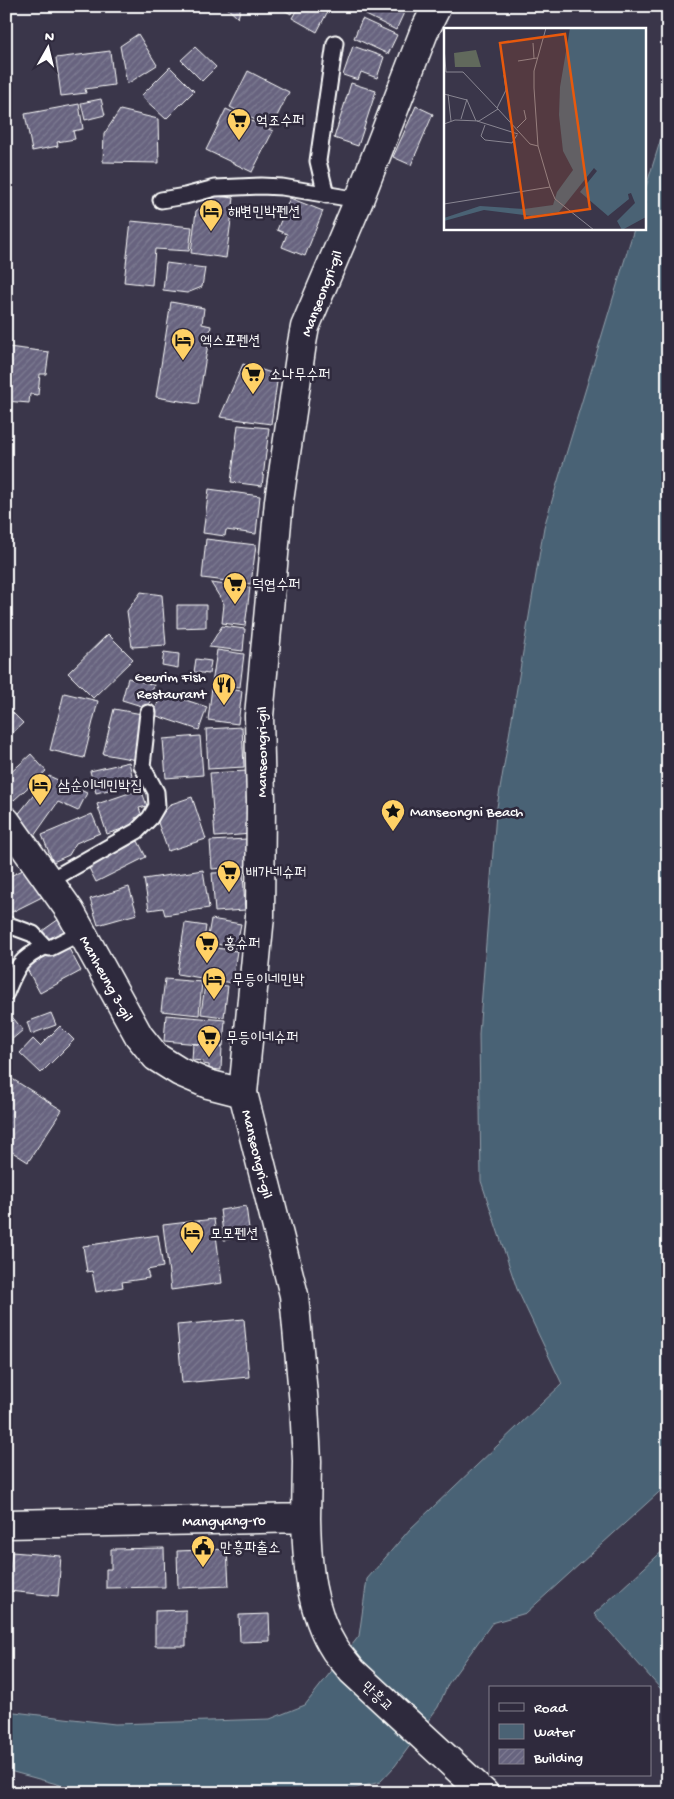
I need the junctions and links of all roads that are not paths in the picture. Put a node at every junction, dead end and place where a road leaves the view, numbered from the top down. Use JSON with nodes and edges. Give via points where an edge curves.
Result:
{"nodes":[{"id":1,"x":437,"y":6,"type":"edge"},
{"id":2,"x":335,"y":43,"type":"dead end"},
{"id":3,"x":326,"y":195,"type":"junction"},
{"id":4,"x":161,"y":200,"type":"dead end"},
{"id":5,"x":359,"y":200,"type":"junction"},
{"id":6,"x":148,"y":713,"type":"dead end"},
{"id":7,"x":6,"y":821,"type":"edge"},
{"id":8,"x":49,"y":881,"type":"junction"},
{"id":9,"x":6,"y":924,"type":"edge"},
{"id":10,"x":82,"y":932,"type":"junction"},
{"id":11,"x":45,"y":946,"type":"junction"},
{"id":12,"x":6,"y":993,"type":"edge"},
{"id":13,"x":243,"y":1093,"type":"junction"},
{"id":14,"x":306,"y":1518,"type":"junction"},
{"id":15,"x":6,"y":1524,"type":"edge"},
{"id":16,"x":484,"y":1793,"type":"edge"}],
"edges":[{"from":1,"to":5,"type":"street","name":"Manseongri-gil"},
{"from":2,"to":3,"type":"lane","via":[[318,161]]},
{"from":3,"to":4,"type":"lane","via":[[260,186],[215,188]]},
{"from":3,"to":5,"type":"lane"},
{"from":5,"to":13,"type":"street","name":"Manseongri-gil","via":[[305,328],[279,501],[259,716],[260,916]]},
{"from":6,"to":8,"type":"lane","via":[[142,766],[156,792],[156,806],[150,818],[137,831]]},
{"from":7,"to":8,"type":"street","name":"Manheung 3-gil"},
{"from":8,"to":10,"type":"street","name":"Manheung 3-gil"},
{"from":9,"to":11,"type":"lane","via":[[33,934]]},
{"from":10,"to":11,"type":"lane","via":[[50,948]]},
{"from":10,"to":13,"type":"street","name":"Manheung 3-gil","via":[[139,1036],[156,1057],[208,1084]]},
{"from":11,"to":12,"type":"lane","via":[[23,959]]},
{"from":13,"to":14,"type":"street","name":"Manseongri-gil","via":[[294,1295],[304,1405]]},
{"from":14,"to":15,"type":"street","name":"Mangyang-ro"},
{"from":14,"to":16,"type":"street","name":"만흥교","via":[[311,1584],[322,1624],[335,1650],[352,1671]]}]}
